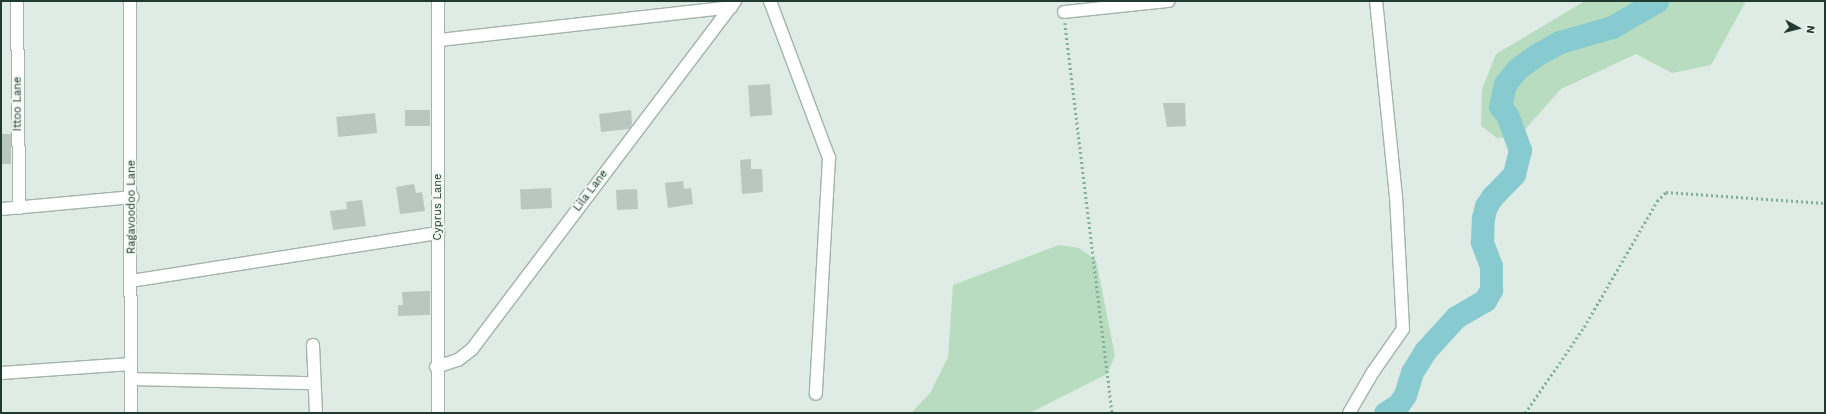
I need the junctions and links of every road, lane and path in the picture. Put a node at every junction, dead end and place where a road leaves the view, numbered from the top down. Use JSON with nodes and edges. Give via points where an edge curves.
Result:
{"nodes":[{"id":1,"x":17,"y":1,"type":"edge"},
{"id":2,"x":130,"y":1,"type":"edge"},
{"id":3,"x":438,"y":1,"type":"edge"},
{"id":4,"x":770,"y":1,"type":"edge"},
{"id":5,"x":1168,"y":1,"type":"edge"},
{"id":6,"x":1376,"y":1,"type":"edge"},
{"id":7,"x":733,"y":4,"type":"edge"},
{"id":8,"x":1064,"y":12,"type":"joint"},
{"id":9,"x":439,"y":40,"type":"junction"},
{"id":10,"x":132,"y":197,"type":"junction"},
{"id":11,"x":1825,"y":202,"type":"edge"},
{"id":12,"x":19,"y":208,"type":"junction"},
{"id":13,"x":1,"y":209,"type":"edge"},
{"id":14,"x":438,"y":233,"type":"junction"},
{"id":15,"x":132,"y":282,"type":"junction"},
{"id":16,"x":313,"y":345,"type":"dead end"},
{"id":17,"x":131,"y":364,"type":"junction"},
{"id":18,"x":436,"y":367,"type":"junction"},
{"id":19,"x":1,"y":373,"type":"edge"},
{"id":20,"x":131,"y":379,"type":"junction"},
{"id":21,"x":313,"y":383,"type":"junction"},
{"id":22,"x":816,"y":394,"type":"dead end"},
{"id":23,"x":131,"y":413,"type":"edge"},
{"id":24,"x":316,"y":413,"type":"edge"},
{"id":25,"x":438,"y":413,"type":"edge"},
{"id":26,"x":1112,"y":413,"type":"edge"},
{"id":27,"x":1349,"y":413,"type":"edge"},
{"id":28,"x":1525,"y":413,"type":"edge"}],
"edges":[{"from":1,"to":12,"type":"street","name":"Ittoo Lane"},
{"from":2,"to":10,"type":"street","name":"Ragavoodoo Lane"},
{"from":3,"to":9,"type":"street","name":"Cyprus Lane"},
{"from":4,"to":22,"type":"street","via":[[829,158]]},
{"from":5,"to":8,"type":"street"},
{"from":6,"to":27,"type":"street","via":[[1396,197],[1397,255],[1403,329],[1372,372]]},
{"from":7,"to":9,"type":"street"},
{"from":7,"to":18,"type":"street","name":"Lila Lane","via":[[472,349],[458,360]]},
{"from":8,"to":26,"type":"path"},
{"from":9,"to":14,"type":"street","name":"Cyprus Lane"},
{"from":10,"to":12,"type":"street"},
{"from":10,"to":15,"type":"street","name":"Ragavoodoo Lane"},
{"from":11,"to":28,"type":"path","via":[[1666,192],[1647,218],[1584,326]]},
{"from":12,"to":13,"type":"street"},
{"from":14,"to":15,"type":"street"},
{"from":14,"to":18,"type":"street","name":"Cyprus Lane"},
{"from":15,"to":17,"type":"street","name":"Ragavoodoo Lane"},
{"from":16,"to":21,"type":"street"},
{"from":17,"to":19,"type":"street"},
{"from":17,"to":20,"type":"street","name":"Ragavoodoo Lane"},
{"from":18,"to":25,"type":"street","name":"Cyprus Lane"},
{"from":20,"to":21,"type":"street"},
{"from":20,"to":23,"type":"street","name":"Ragavoodoo Lane"},
{"from":21,"to":24,"type":"street"}]}
